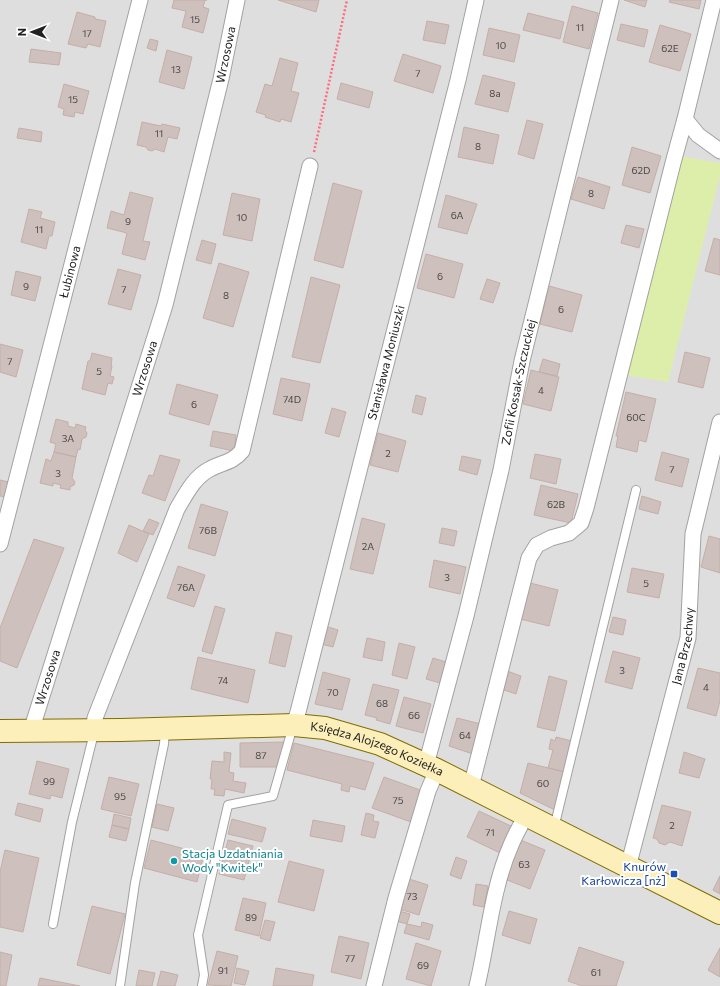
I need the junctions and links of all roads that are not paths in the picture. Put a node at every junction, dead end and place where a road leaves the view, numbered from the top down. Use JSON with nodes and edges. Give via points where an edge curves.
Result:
{"nodes":[{"id":1,"x":140,"y":0,"type":"edge"},
{"id":2,"x":237,"y":0,"type":"edge"},
{"id":3,"x":476,"y":0,"type":"edge"},
{"id":4,"x":611,"y":0,"type":"edge"},
{"id":5,"x":714,"y":0,"type":"edge"},
{"id":6,"x":685,"y":119,"type":"junction"},
{"id":7,"x":720,"y":151,"type":"edge"},
{"id":8,"x":310,"y":166,"type":"road end"},
{"id":9,"x":720,"y":422,"type":"edge"},
{"id":10,"x":636,"y":490,"type":"dead end"},
{"id":11,"x":5,"y":506,"type":"edge"},
{"id":12,"x":0,"y":544,"type":"edge"},
{"id":13,"x":294,"y":725,"type":"junction"},
{"id":14,"x":165,"y":729,"type":"junction"},
{"id":15,"x":0,"y":731,"type":"edge"},
{"id":16,"x":31,"y":731,"type":"junction"},
{"id":17,"x":93,"y":731,"type":"junction"},
{"id":18,"x":432,"y":767,"type":"junction"},
{"id":19,"x":471,"y":787,"type":"junction"},
{"id":20,"x":526,"y":815,"type":"junction"},
{"id":21,"x":554,"y":829,"type":"junction"},
{"id":22,"x":628,"y":866,"type":"junction"},
{"id":23,"x":720,"y":913,"type":"edge"},
{"id":24,"x":52,"y":924,"type":"dead end"},
{"id":25,"x":120,"y":986,"type":"edge"},
{"id":26,"x":202,"y":986,"type":"edge"},
{"id":27,"x":374,"y":986,"type":"edge"},
{"id":28,"x":477,"y":986,"type":"edge"}],
"edges":[{"from":1,"to":11,"type":"street","name":"Łubinowa"},
{"from":2,"to":16,"type":"street","name":"Wrzosowa","via":[[165,305]]},
{"from":3,"to":13,"type":"street","name":"Stanisława Moniuszki","via":[[458,80]]},
{"from":4,"to":18,"type":"street","name":"Zofii Kossak-Szczuckiej","via":[[522,361],[501,470],[468,609],[430,753]]},
{"from":5,"to":6,"type":"street"},
{"from":6,"to":7,"type":"street","via":[[698,135]]},
{"from":6,"to":19,"type":"street","via":[[586,508],[581,523],[569,533],[537,545],[529,558]]},
{"from":8,"to":17,"type":"street","via":[[242,451],[236,458],[209,469],[193,483],[177,509],[95,718]]},
{"from":9,"to":22,"type":"street","name":"Jana Brzechwy","via":[[693,534],[688,638]]},
{"from":10,"to":21,"type":"lane"},
{"from":11,"to":12,"type":"street","name":"Łubinowa"},
{"from":13,"to":14,"type":"street","name":"Księdza Alojzego Koziełka"},
{"from":13,"to":18,"type":"street","name":"Księdza Alojzego Koziełka","via":[[325,728],[380,744]]},
{"from":13,"to":26,"type":"lane","via":[[272,796],[228,805],[198,935],[204,975]]},
{"from":14,"to":17,"type":"street","name":"Księdza Alojzego Koziełka"},
{"from":14,"to":25,"type":"lane","via":[[135,883]]},
{"from":15,"to":16,"type":"street","name":"Księdza Alojzego Koziełka"},
{"from":16,"to":17,"type":"street","name":"Księdza Alojzego Koziełka"},
{"from":17,"to":24,"type":"lane"},
{"from":18,"to":19,"type":"street","name":"Księdza Alojzego Koziełka"},
{"from":18,"to":27,"type":"street","name":"Zofii Kossak-Szczuckiej","via":[[428,791],[396,898]]},
{"from":19,"to":20,"type":"street","name":"Księdza Alojzego Koziełka"},
{"from":20,"to":21,"type":"street","name":"Księdza Alojzego Koziełka"},
{"from":20,"to":28,"type":"street","via":[[511,846],[502,873]]},
{"from":21,"to":22,"type":"street","name":"Księdza Alojzego Koziełka"},
{"from":22,"to":23,"type":"street","name":"Księdza Alojzego Koziełka"}]}
